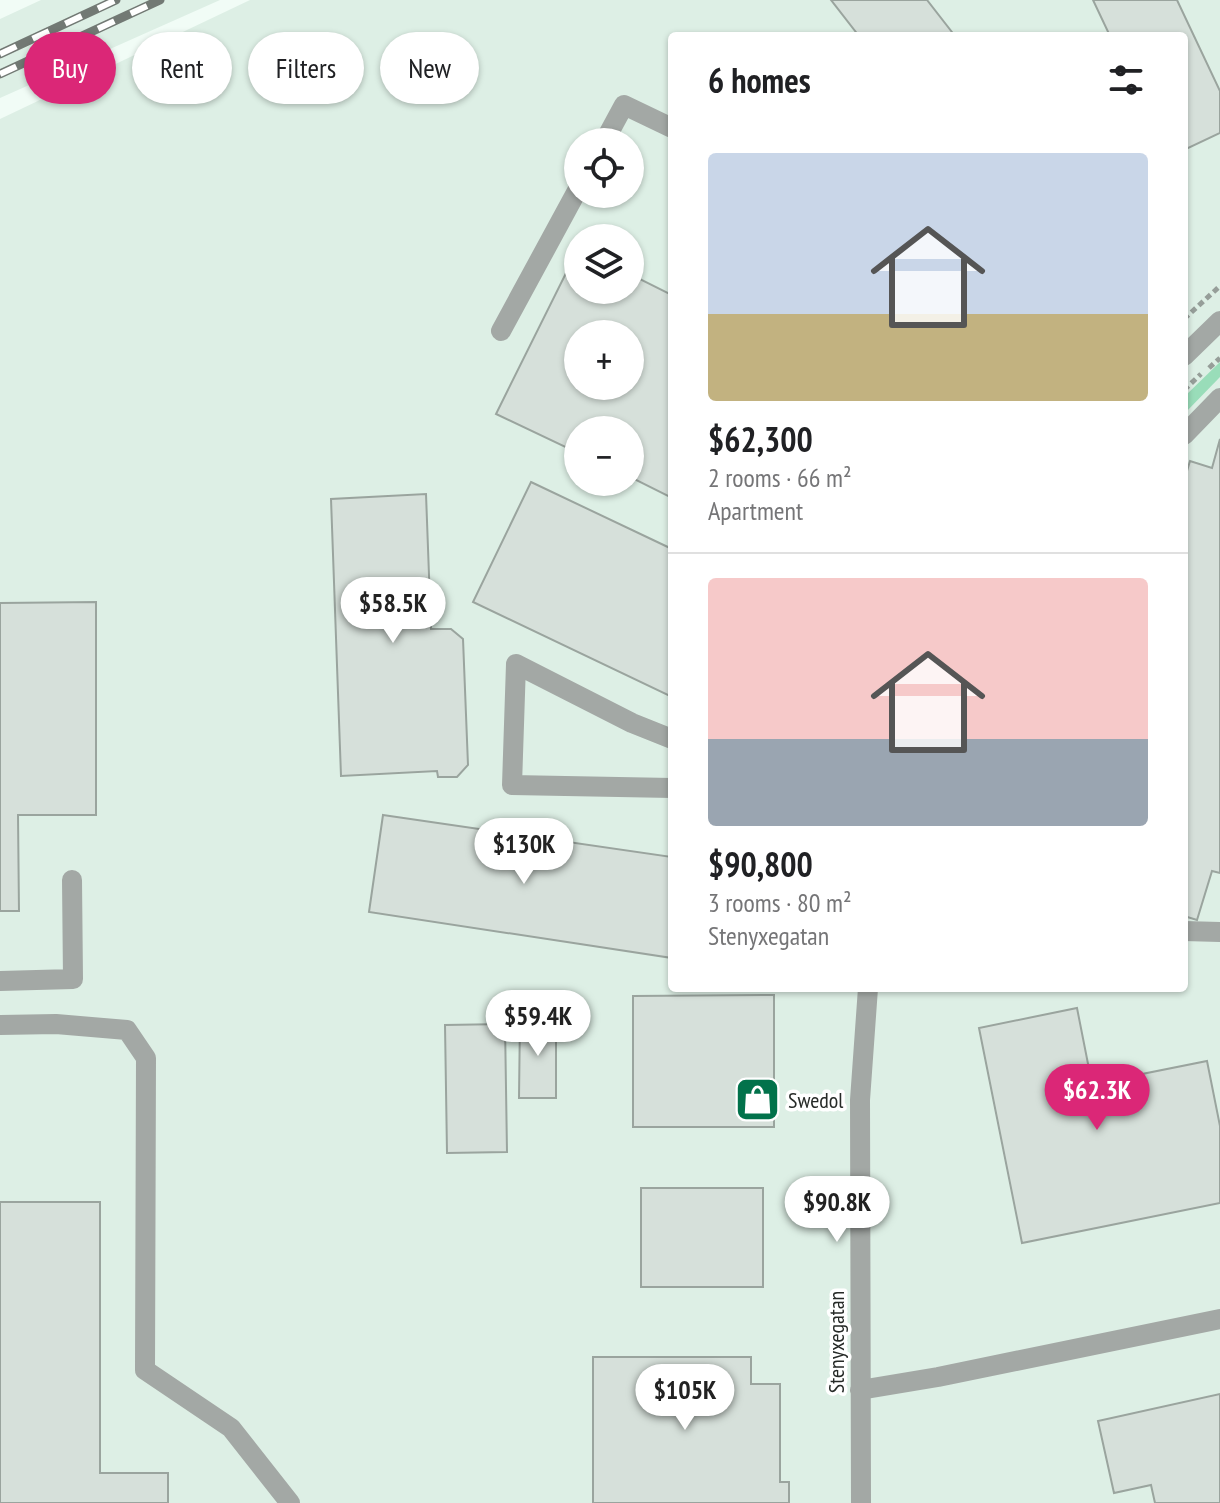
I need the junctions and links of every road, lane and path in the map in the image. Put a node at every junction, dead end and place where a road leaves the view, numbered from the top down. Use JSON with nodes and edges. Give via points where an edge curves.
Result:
{"nodes":[{"id":1,"x":668,"y":126,"type":"edge"},
{"id":2,"x":612,"y":128,"type":"edge"},
{"id":3,"x":568,"y":208,"type":"edge"},
{"id":4,"x":1220,"y":286,"type":"edge"},
{"id":5,"x":1188,"y":315,"type":"edge"},
{"id":6,"x":1220,"y":321,"type":"edge"},
{"id":7,"x":501,"y":331,"type":"dead end"},
{"id":8,"x":1188,"y":352,"type":"edge"},
{"id":9,"x":1220,"y":398,"type":"edge"},
{"id":10,"x":1188,"y":431,"type":"edge"},
{"id":11,"x":668,"y":737,"type":"edge"},
{"id":12,"x":668,"y":788,"type":"edge"},
{"id":13,"x":72,"y":880,"type":"dead end"},
{"id":14,"x":1188,"y":931,"type":"edge"},
{"id":15,"x":1220,"y":932,"type":"edge"},
{"id":16,"x":0,"y":981,"type":"edge"},
{"id":17,"x":868,"y":992,"type":"edge"},
{"id":18,"x":0,"y":1025,"type":"edge"},
{"id":19,"x":1220,"y":1319,"type":"edge"},
{"id":20,"x":860,"y":1390,"type":"junction"},
{"id":21,"x":290,"y":1503,"type":"edge"},
{"id":22,"x":861,"y":1503,"type":"edge"}],
"edges":[{"from":1,"to":2,"type":"street","via":[[624,105]]},
{"from":3,"to":7,"type":"street"},
{"from":4,"to":5,"type":"path"},
{"from":6,"to":8,"type":"street"},
{"from":9,"to":10,"type":"street"},
{"from":11,"to":12,"type":"street","via":[[516,664],[512,785]]},
{"from":13,"to":16,"type":"street","via":[[73,979]]},
{"from":14,"to":15,"type":"street"},
{"from":17,"to":20,"type":"street","name":"Stenyxegatan","via":[[860,1100]]},
{"from":18,"to":21,"type":"street","via":[[127,1030],[146,1058],[145,1370],[231,1428]]},
{"from":19,"to":20,"type":"street"},
{"from":20,"to":22,"type":"street","name":"Stenyxegatan"}]}
